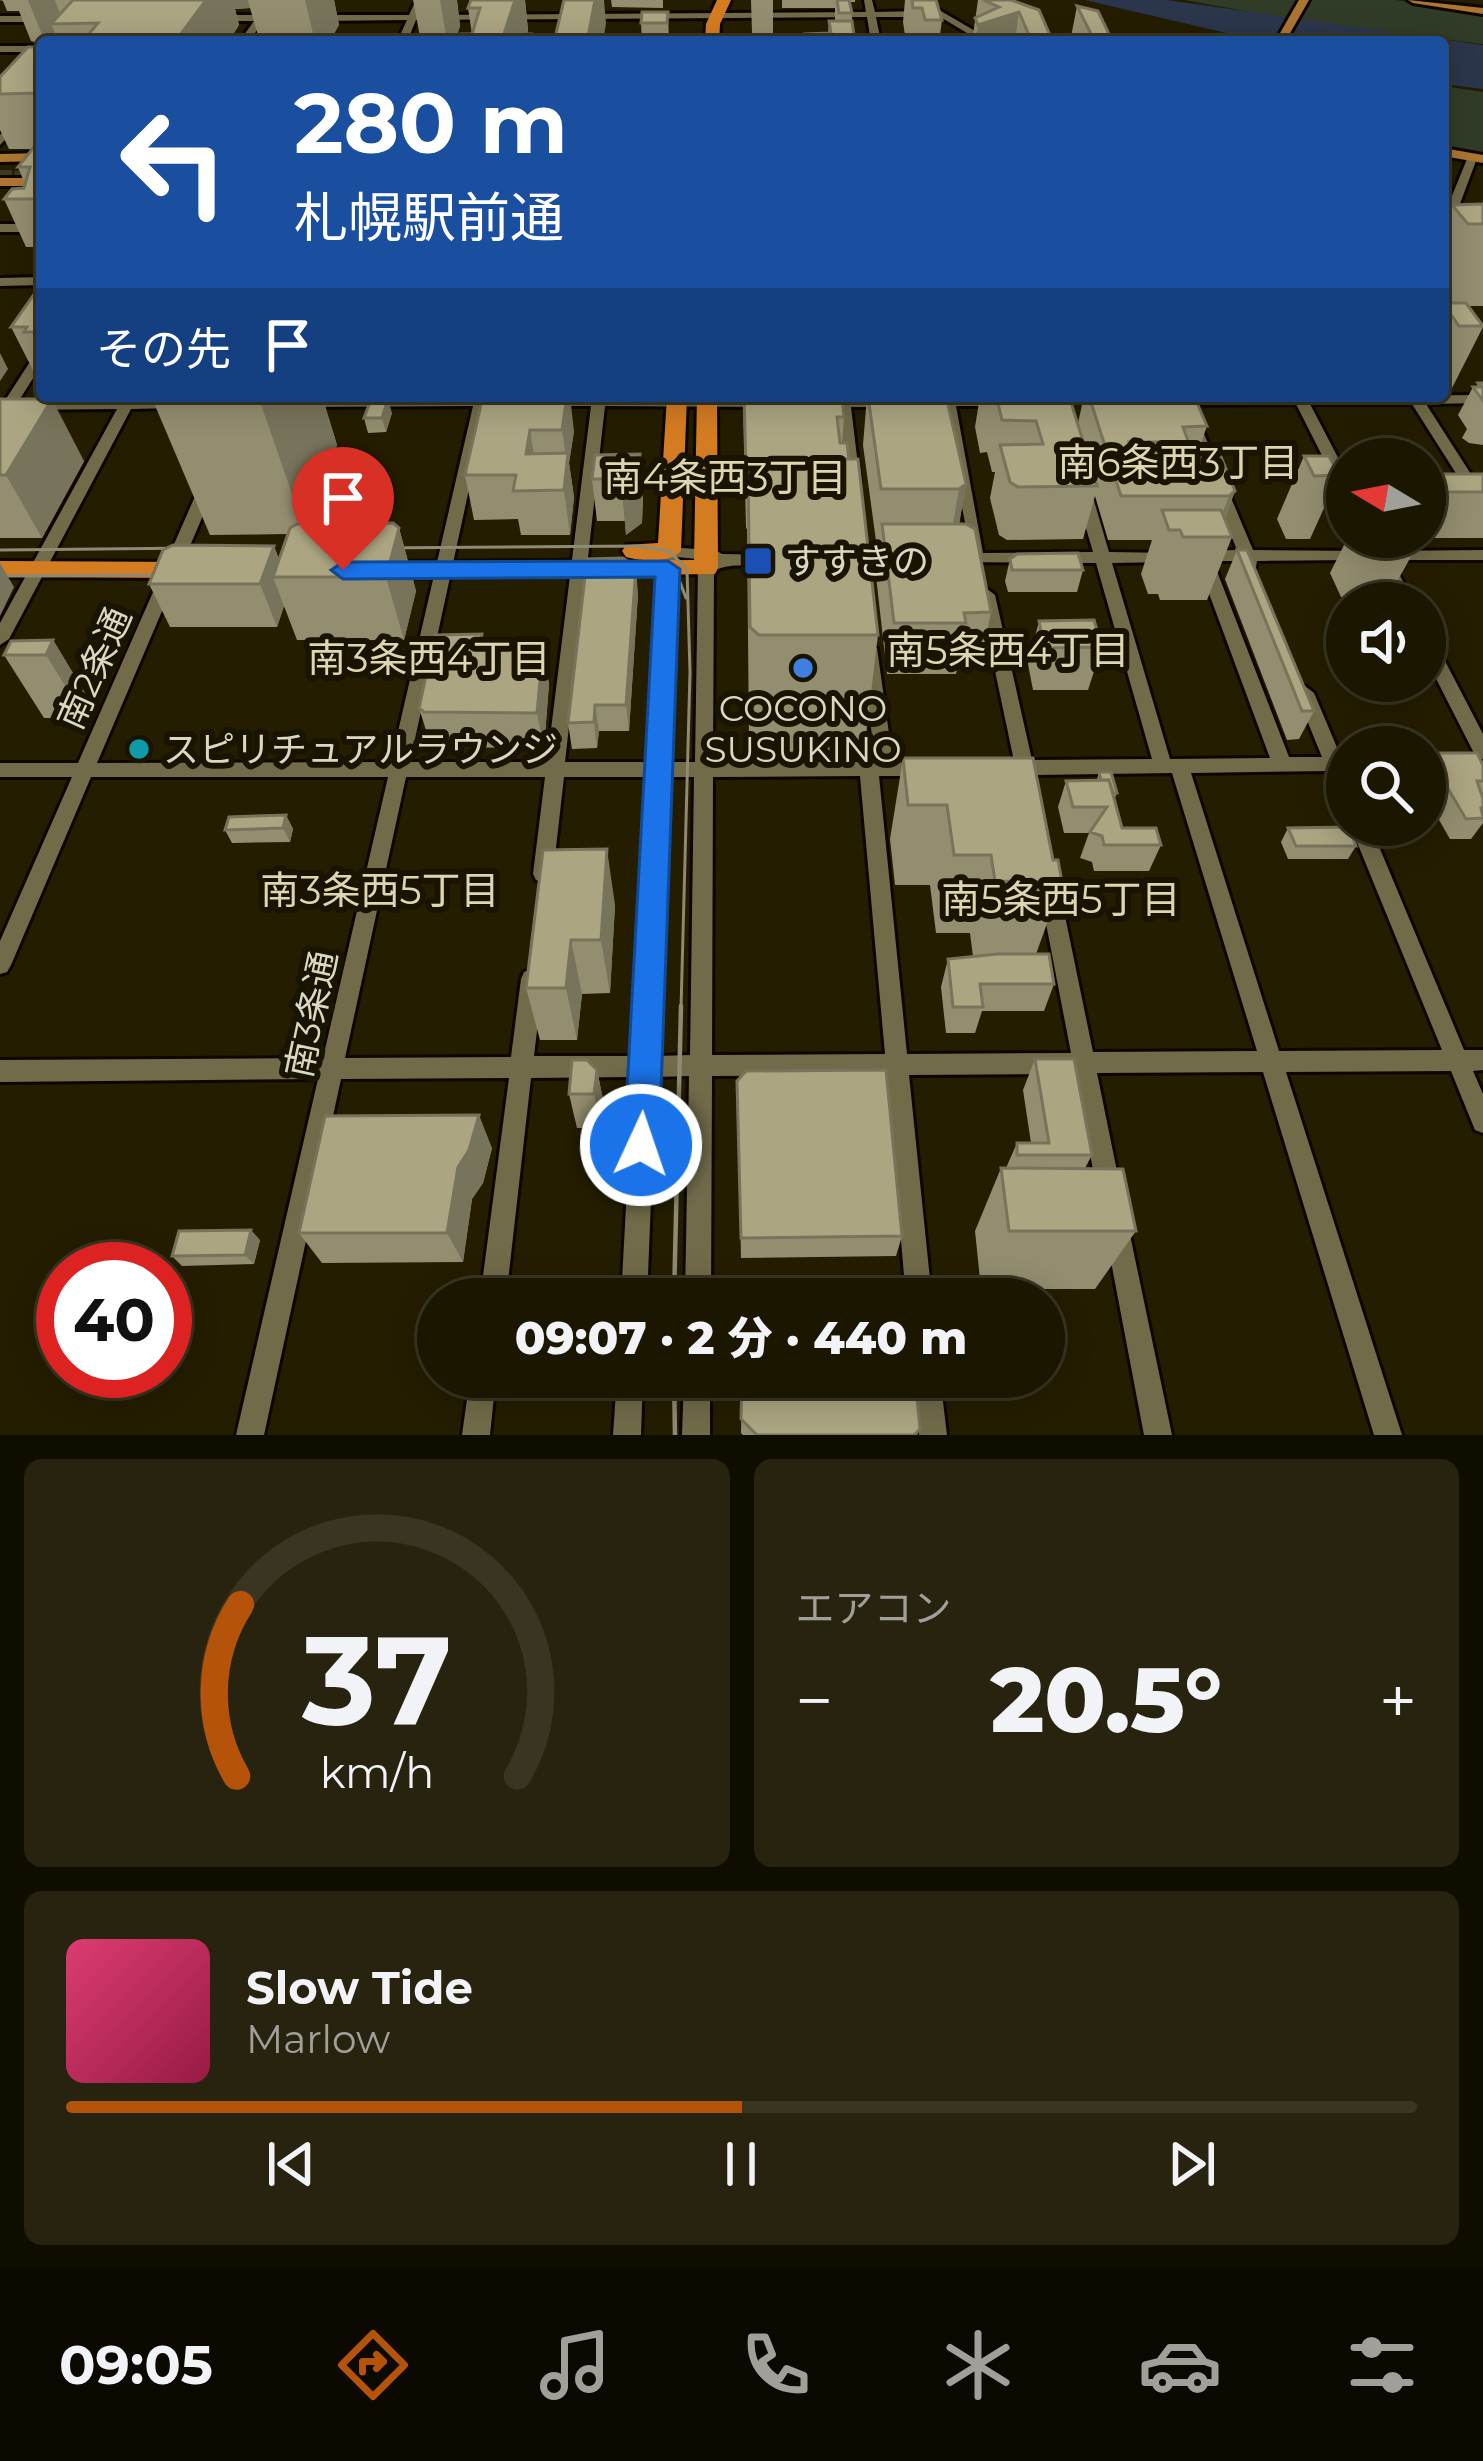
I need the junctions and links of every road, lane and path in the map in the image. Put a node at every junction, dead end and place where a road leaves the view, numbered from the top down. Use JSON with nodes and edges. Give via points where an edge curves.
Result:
{"nodes":[{"id":1,"x":272,"y":0,"type":"edge"},
{"id":2,"x":421,"y":0,"type":"edge"},
{"id":3,"x":569,"y":0,"type":"edge"},
{"id":4,"x":705,"y":0,"type":"edge"},
{"id":5,"x":724,"y":0,"type":"edge"},
{"id":6,"x":868,"y":0,"type":"edge"},
{"id":7,"x":916,"y":0,"type":"edge"},
{"id":8,"x":1304,"y":0,"type":"edge"},
{"id":9,"x":1413,"y":0,"type":"edge"},
{"id":10,"x":1483,"y":11,"type":"edge"},
{"id":11,"x":936,"y":14,"type":"junction"},
{"id":12,"x":715,"y":16,"type":"junction"},
{"id":13,"x":871,"y":16,"type":"junction"},
{"id":14,"x":413,"y":17,"type":"junction"},
{"id":15,"x":696,"y":17,"type":"junction"},
{"id":16,"x":204,"y":18,"type":"edge"},
{"id":17,"x":260,"y":18,"type":"junction"},
{"id":18,"x":289,"y":18,"type":"dead end"},
{"id":19,"x":303,"y":18,"type":"dead end"},
{"id":20,"x":0,"y":19,"type":"edge"},
{"id":21,"x":47,"y":19,"type":"dead end"},
{"id":22,"x":565,"y":20,"type":"junction"},
{"id":23,"x":248,"y":36,"type":"edge"},
{"id":24,"x":405,"y":36,"type":"edge"},
{"id":25,"x":694,"y":36,"type":"edge"},
{"id":26,"x":713,"y":36,"type":"edge"},
{"id":27,"x":875,"y":36,"type":"edge"},
{"id":28,"x":978,"y":36,"type":"edge"},
{"id":29,"x":1283,"y":36,"type":"edge"},
{"id":30,"x":0,"y":49,"type":"edge"},
{"id":31,"x":36,"y":49,"type":"edge"},
{"id":32,"x":36,"y":101,"type":"edge"},
{"id":33,"x":21,"y":118,"type":"junction"},
{"id":34,"x":36,"y":118,"type":"edge"},
{"id":35,"x":0,"y":142,"type":"edge"},
{"id":36,"x":1449,"y":155,"type":"edge"},
{"id":37,"x":0,"y":158,"type":"edge"},
{"id":38,"x":36,"y":158,"type":"edge"},
{"id":39,"x":1479,"y":161,"type":"edge"},
{"id":40,"x":0,"y":182,"type":"edge"},
{"id":41,"x":36,"y":182,"type":"edge"},
{"id":42,"x":1449,"y":211,"type":"edge"},
{"id":43,"x":1449,"y":217,"type":"edge"},
{"id":44,"x":1465,"y":220,"type":"edge"},
{"id":45,"x":36,"y":227,"type":"edge"},
{"id":46,"x":0,"y":228,"type":"edge"},
{"id":47,"x":36,"y":281,"type":"edge"},
{"id":48,"x":0,"y":282,"type":"edge"},
{"id":49,"x":36,"y":363,"type":"edge"},
{"id":50,"x":1449,"y":398,"type":"edge"},
{"id":51,"x":1483,"y":399,"type":"edge"},
{"id":52,"x":104,"y":402,"type":"edge"},
{"id":53,"x":128,"y":402,"type":"edge"},
{"id":54,"x":164,"y":402,"type":"edge"},
{"id":55,"x":333,"y":402,"type":"edge"},
{"id":56,"x":480,"y":402,"type":"edge"},
{"id":57,"x":599,"y":402,"type":"edge"},
{"id":58,"x":677,"y":402,"type":"edge"},
{"id":59,"x":707,"y":402,"type":"edge"},
{"id":60,"x":766,"y":402,"type":"edge"},
{"id":61,"x":822,"y":402,"type":"edge"},
{"id":62,"x":836,"y":402,"type":"edge"},
{"id":63,"x":948,"y":402,"type":"edge"},
{"id":64,"x":1185,"y":402,"type":"edge"},
{"id":65,"x":1302,"y":402,"type":"edge"},
{"id":66,"x":1418,"y":402,"type":"edge"},
{"id":67,"x":284,"y":403,"type":"dead end"},
{"id":68,"x":786,"y":403,"type":"edge"},
{"id":69,"x":809,"y":403,"type":"edge"},
{"id":70,"x":199,"y":404,"type":"dead end"},
{"id":71,"x":3,"y":410,"type":"edge"},
{"id":72,"x":1326,"y":448,"type":"edge"},
{"id":73,"x":1461,"y":470,"type":"junction"},
{"id":74,"x":1483,"y":473,"type":"edge"},
{"id":75,"x":1078,"y":474,"type":"edge"},
{"id":76,"x":212,"y":476,"type":"dead end"},
{"id":77,"x":854,"y":502,"type":"edge"},
{"id":78,"x":1483,"y":505,"type":"edge"},
{"id":79,"x":0,"y":554,"type":"edge"},
{"id":80,"x":1326,"y":555,"type":"edge"},
{"id":81,"x":1446,"y":555,"type":"edge"},
{"id":82,"x":1483,"y":555,"type":"edge"},
{"id":83,"x":1204,"y":556,"type":"junction"},
{"id":84,"x":1247,"y":556,"type":"junction"},
{"id":85,"x":1103,"y":557,"type":"junction"},
{"id":86,"x":931,"y":558,"type":"edge"},
{"id":87,"x":979,"y":558,"type":"junction"},
{"id":88,"x":712,"y":559,"type":"junction"},
{"id":89,"x":789,"y":559,"type":"edge"},
{"id":90,"x":579,"y":560,"type":"junction"},
{"id":91,"x":669,"y":560,"type":"junction"},
{"id":92,"x":43,"y":561,"type":"junction"},
{"id":93,"x":194,"y":561,"type":"junction"},
{"id":94,"x":353,"y":561,"type":"edge"},
{"id":95,"x":444,"y":561,"type":"junction"},
{"id":96,"x":0,"y":569,"type":"edge"},
{"id":97,"x":1256,"y":575,"type":"edge"},
{"id":98,"x":869,"y":636,"type":"edge"},
{"id":99,"x":0,"y":639,"type":"edge"},
{"id":100,"x":1446,"y":681,"type":"edge"},
{"id":101,"x":1300,"y":682,"type":"edge"},
{"id":102,"x":1326,"y":734,"type":"edge"},
{"id":103,"x":1483,"y":752,"type":"edge"},
{"id":104,"x":1461,"y":763,"type":"edge"},
{"id":105,"x":1483,"y":763,"type":"edge"},
{"id":106,"x":1282,"y":764,"type":"junction"},
{"id":107,"x":1326,"y":764,"type":"edge"},
{"id":108,"x":555,"y":766,"type":"junction"},
{"id":109,"x":1171,"y":766,"type":"junction"},
{"id":110,"x":399,"y":767,"type":"junction"},
{"id":111,"x":659,"y":767,"type":"junction"},
{"id":112,"x":1024,"y":767,"type":"junction"},
{"id":113,"x":998,"y":768,"type":"edge"},
{"id":114,"x":704,"y":769,"type":"junction"},
{"id":115,"x":953,"y":769,"type":"edge"},
{"id":116,"x":0,"y":770,"type":"edge"},
{"id":117,"x":85,"y":770,"type":"junction"},
{"id":118,"x":877,"y":770,"type":"junction"},
{"id":119,"x":1033,"y":812,"type":"edge"},
{"id":120,"x":1369,"y":846,"type":"edge"},
{"id":121,"x":1042,"y":856,"type":"edge"},
{"id":122,"x":540,"y":901,"type":"edge"},
{"id":123,"x":535,"y":948,"type":"edge"},
{"id":124,"x":0,"y":965,"type":"edge"},
{"id":125,"x":1271,"y":1060,"type":"junction"},
{"id":126,"x":1457,"y":1060,"type":"junction"},
{"id":127,"x":1483,"y":1060,"type":"edge"},
{"id":128,"x":1084,"y":1062,"type":"junction"},
{"id":129,"x":894,"y":1063,"type":"junction"},
{"id":130,"x":645,"y":1065,"type":"junction"},
{"id":131,"x":700,"y":1065,"type":"junction"},
{"id":132,"x":522,"y":1066,"type":"junction"},
{"id":133,"x":333,"y":1068,"type":"junction"},
{"id":134,"x":0,"y":1071,"type":"edge"},
{"id":135,"x":1483,"y":1121,"type":"edge"},
{"id":136,"x":496,"y":1278,"type":"edge"},
{"id":137,"x":635,"y":1278,"type":"edge"},
{"id":138,"x":698,"y":1278,"type":"edge"},
{"id":139,"x":917,"y":1278,"type":"edge"},
{"id":140,"x":480,"y":1398,"type":"edge"},
{"id":141,"x":629,"y":1398,"type":"edge"},
{"id":142,"x":697,"y":1398,"type":"edge"},
{"id":143,"x":929,"y":1398,"type":"edge"},
{"id":144,"x":250,"y":1435,"type":"edge"},
{"id":145,"x":476,"y":1435,"type":"edge"},
{"id":146,"x":627,"y":1435,"type":"edge"},
{"id":147,"x":696,"y":1435,"type":"edge"},
{"id":148,"x":933,"y":1435,"type":"edge"},
{"id":149,"x":1158,"y":1435,"type":"edge"},
{"id":150,"x":1388,"y":1435,"type":"edge"}],
"edges":[{"from":1,"to":17,"type":"street"},
{"from":2,"to":14,"type":"street"},
{"from":3,"to":22,"type":"street"},
{"from":4,"to":15,"type":"highway"},
{"from":5,"to":12,"type":"highway"},
{"from":6,"to":13,"type":"street"},
{"from":7,"to":11,"type":"street"},
{"from":8,"to":29,"type":"main road"},
{"from":9,"to":10,"type":"main road"},
{"from":11,"to":13,"type":"street"},
{"from":11,"to":28,"type":"street"},
{"from":12,"to":13,"type":"street"},
{"from":12,"to":15,"type":"street"},
{"from":12,"to":26,"type":"highway"},
{"from":13,"to":27,"type":"street"},
{"from":14,"to":19,"type":"street"},
{"from":14,"to":22,"type":"street"},
{"from":14,"to":24,"type":"street"},
{"from":15,"to":22,"type":"street"},
{"from":15,"to":25,"type":"highway"},
{"from":16,"to":17,"type":"street"},
{"from":17,"to":18,"type":"street"},
{"from":17,"to":23,"type":"street"},
{"from":20,"to":21,"type":"street"},
{"from":30,"to":31,"type":"street"},
{"from":32,"to":33,"type":"street"},
{"from":33,"to":34,"type":"street"},
{"from":33,"to":35,"type":"street"},
{"from":36,"to":39,"type":"main road"},
{"from":37,"to":38,"type":"main road"},
{"from":39,"to":42,"type":"street"},
{"from":40,"to":41,"type":"main road"},
{"from":43,"to":44,"type":"street"},
{"from":45,"to":46,"type":"street"},
{"from":47,"to":48,"type":"street"},
{"from":49,"to":71,"type":"street"},
{"from":50,"to":51,"type":"street"},
{"from":52,"to":71,"type":"street"},
{"from":53,"to":92,"type":"street"},
{"from":54,"to":70,"type":"street"},
{"from":55,"to":67,"type":"street"},
{"from":56,"to":95,"type":"street","name":"南3条通"},
{"from":57,"to":90,"type":"street"},
{"from":58,"to":91,"type":"highway"},
{"from":59,"to":88,"type":"highway"},
{"from":60,"to":68,"type":"street"},
{"from":61,"to":69,"type":"street"},
{"from":62,"to":77,"type":"street"},
{"from":63,"to":87,"type":"street"},
{"from":64,"to":84,"type":"street"},
{"from":65,"to":72,"type":"street"},
{"from":66,"to":73,"type":"street"},
{"from":73,"to":74,"type":"street"},
{"from":73,"to":78,"type":"street"},
{"from":75,"to":85,"type":"street"},
{"from":76,"to":93,"type":"street","name":"南2条通"},
{"from":79,"to":92,"type":"highway"},
{"from":80,"to":84,"type":"street"},
{"from":81,"to":82,"type":"street"},
{"from":83,"to":84,"type":"street"},
{"from":83,"to":85,"type":"street"},
{"from":83,"to":106,"type":"street"},
{"from":84,"to":97,"type":"street"},
{"from":85,"to":87,"type":"street"},
{"from":85,"to":109,"type":"street"},
{"from":86,"to":87,"type":"street"},
{"from":87,"to":112,"type":"street"},
{"from":88,"to":89,"type":"street"},
{"from":88,"to":91,"type":"highway"},
{"from":88,"to":114,"type":"street"},
{"from":90,"to":91,"type":"highway"},
{"from":90,"to":95,"type":"highway"},
{"from":90,"to":108,"type":"street"},
{"from":91,"to":111,"type":"street"},
{"from":92,"to":93,"type":"highway"},
{"from":92,"to":96,"type":"highway"},
{"from":92,"to":99,"type":"street"},
{"from":93,"to":117,"type":"street","name":"南2条通"},
{"from":94,"to":95,"type":"highway"},
{"from":95,"to":110,"type":"street","name":"南3条通"},
{"from":98,"to":118,"type":"street"},
{"from":100,"to":103,"type":"street"},
{"from":101,"to":102,"type":"street"},
{"from":104,"to":105,"type":"street"},
{"from":106,"to":107,"type":"street"},
{"from":106,"to":109,"type":"street"},
{"from":108,"to":110,"type":"street"},
{"from":108,"to":111,"type":"street"},
{"from":108,"to":122,"type":"street"},
{"from":109,"to":112,"type":"street"},
{"from":109,"to":125,"type":"street"},
{"from":110,"to":117,"type":"street"},
{"from":110,"to":133,"type":"street","name":"南3条通"},
{"from":111,"to":114,"type":"street"},
{"from":111,"to":130,"type":"street"},
{"from":112,"to":113,"type":"street"},
{"from":112,"to":119,"type":"street"},
{"from":114,"to":118,"type":"street"},
{"from":114,"to":131,"type":"street"},
{"from":115,"to":118,"type":"street"},
{"from":116,"to":117,"type":"street"},
{"from":117,"to":124,"type":"street","name":"南2条通"},
{"from":118,"to":129,"type":"street"},
{"from":120,"to":126,"type":"street"},
{"from":121,"to":128,"type":"street"},
{"from":123,"to":132,"type":"street"},
{"from":125,"to":126,"type":"street"},
{"from":125,"to":128,"type":"street"},
{"from":125,"to":150,"type":"street"},
{"from":126,"to":127,"type":"street"},
{"from":126,"to":135,"type":"street"},
{"from":128,"to":129,"type":"street"},
{"from":128,"to":149,"type":"street"},
{"from":129,"to":131,"type":"street"},
{"from":129,"to":139,"type":"street"},
{"from":130,"to":131,"type":"street"},
{"from":130,"to":132,"type":"street"},
{"from":130,"to":137,"type":"street"},
{"from":131,"to":138,"type":"street"},
{"from":132,"to":133,"type":"street"},
{"from":132,"to":136,"type":"street"},
{"from":133,"to":134,"type":"street"},
{"from":133,"to":144,"type":"street","name":"南3条通"},
{"from":140,"to":145,"type":"street"},
{"from":141,"to":146,"type":"street"},
{"from":142,"to":147,"type":"street"},
{"from":143,"to":148,"type":"street"}]}
